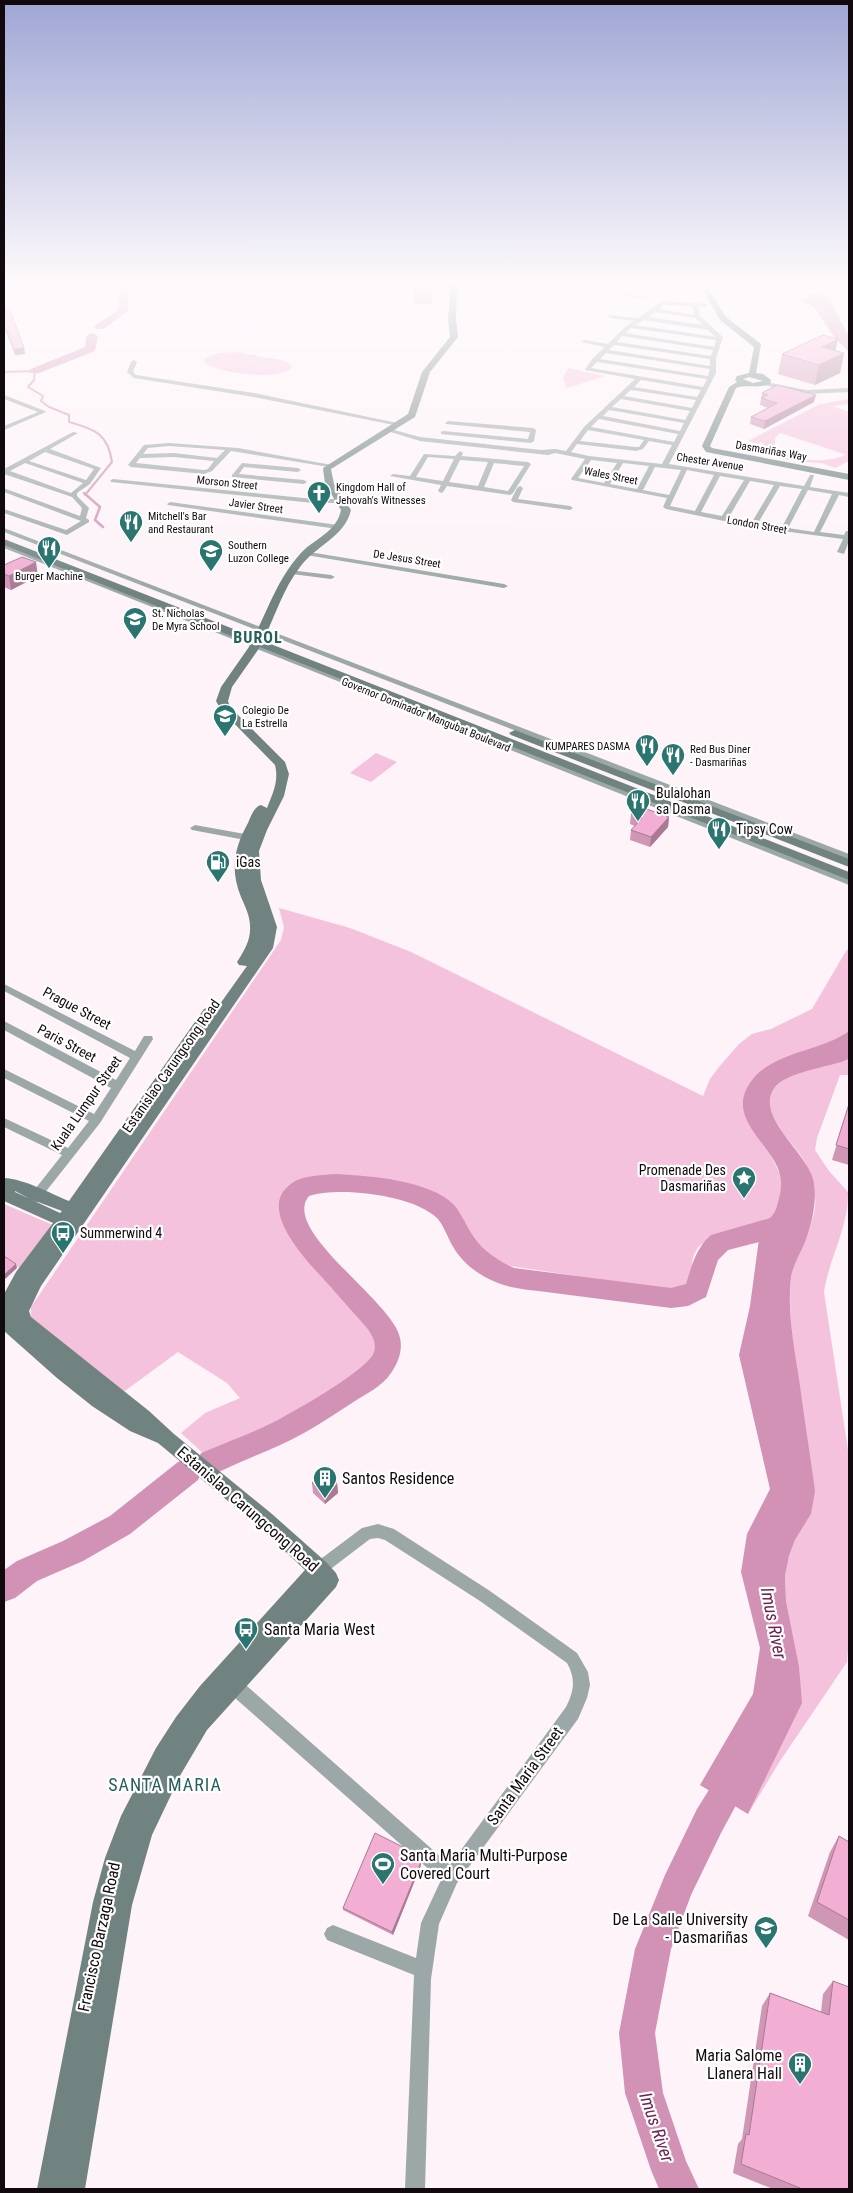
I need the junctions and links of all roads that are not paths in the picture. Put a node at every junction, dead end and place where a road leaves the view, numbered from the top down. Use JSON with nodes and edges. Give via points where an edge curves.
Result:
{"nodes":[{"id":1,"x":193,"y":385,"type":"edge"},
{"id":2,"x":422,"y":385,"type":"edge"},
{"id":3,"x":633,"y":385,"type":"edge"},
{"id":4,"x":683,"y":385,"type":"edge"},
{"id":5,"x":706,"y":385,"type":"edge"},
{"id":6,"x":737,"y":385,"type":"edge"},
{"id":7,"x":773,"y":385,"type":"edge"},
{"id":8,"x":630,"y":388,"type":"junction"},
{"id":9,"x":704,"y":389,"type":"junction"},
{"id":10,"x":849,"y":390,"type":"edge"},
{"id":11,"x":4,"y":397,"type":"edge"},
{"id":12,"x":620,"y":397,"type":"junction"},
{"id":13,"x":698,"y":400,"type":"junction"},
{"id":14,"x":18,"y":402,"type":"junction"},
{"id":15,"x":4,"y":407,"type":"edge"},
{"id":16,"x":609,"y":408,"type":"junction"},
{"id":17,"x":693,"y":410,"type":"junction"},
{"id":18,"x":598,"y":417,"type":"junction"},
{"id":19,"x":687,"y":422,"type":"junction"},
{"id":20,"x":400,"y":424,"type":"junction"},
{"id":21,"x":4,"y":428,"type":"edge"},
{"id":22,"x":586,"y":428,"type":"junction"},
{"id":23,"x":387,"y":430,"type":"junction"},
{"id":24,"x":75,"y":433,"type":"dead end"},
{"id":25,"x":443,"y":433,"type":"junction"},
{"id":26,"x":681,"y":433,"type":"junction"},
{"id":27,"x":648,"y":439,"type":"junction"},
{"id":28,"x":436,"y":441,"type":"junction"},
{"id":29,"x":575,"y":442,"type":"junction"},
{"id":30,"x":465,"y":444,"type":"junction"},
{"id":31,"x":675,"y":444,"type":"junction"},
{"id":32,"x":45,"y":450,"type":"junction"},
{"id":33,"x":228,"y":450,"type":"junction"},
{"id":34,"x":568,"y":454,"type":"junction"},
{"id":35,"x":138,"y":456,"type":"junction"},
{"id":36,"x":181,"y":456,"type":"junction"},
{"id":37,"x":538,"y":456,"type":"junction"},
{"id":38,"x":458,"y":458,"type":"junction"},
{"id":39,"x":589,"y":458,"type":"junction"},
{"id":40,"x":219,"y":460,"type":"junction"},
{"id":41,"x":24,"y":461,"type":"junction"},
{"id":42,"x":492,"y":461,"type":"junction"},
{"id":43,"x":621,"y":461,"type":"junction"},
{"id":44,"x":304,"y":462,"type":"junction"},
{"id":45,"x":653,"y":464,"type":"junction"},
{"id":46,"x":329,"y":465,"type":"junction"},
{"id":47,"x":665,"y":465,"type":"junction"},
{"id":48,"x":685,"y":468,"type":"junction"},
{"id":49,"x":171,"y":469,"type":"junction"},
{"id":50,"x":298,"y":470,"type":"junction"},
{"id":51,"x":4,"y":472,"type":"edge"},
{"id":52,"x":718,"y":474,"type":"junction"},
{"id":53,"x":393,"y":476,"type":"dead end"},
{"id":54,"x":812,"y":476,"type":"dead end"},
{"id":55,"x":849,"y":477,"type":"edge"},
{"id":56,"x":412,"y":479,"type":"junction"},
{"id":57,"x":748,"y":479,"type":"junction"},
{"id":58,"x":113,"y":481,"type":"dead end"},
{"id":59,"x":293,"y":481,"type":"junction"},
{"id":60,"x":88,"y":482,"type":"junction"},
{"id":61,"x":304,"y":482,"type":"dead end"},
{"id":62,"x":445,"y":484,"type":"junction"},
{"id":63,"x":606,"y":485,"type":"junction"},
{"id":64,"x":777,"y":485,"type":"junction"},
{"id":65,"x":52,"y":488,"type":"junction"},
{"id":66,"x":480,"y":489,"type":"junction"},
{"id":67,"x":4,"y":490,"type":"edge"},
{"id":68,"x":805,"y":490,"type":"junction"},
{"id":69,"x":440,"y":491,"type":"dead end"},
{"id":70,"x":44,"y":492,"type":"dead end"},
{"id":71,"x":638,"y":492,"type":"junction"},
{"id":72,"x":836,"y":494,"type":"junction"},
{"id":73,"x":37,"y":496,"type":"dead end"},
{"id":74,"x":74,"y":496,"type":"junction"},
{"id":75,"x":849,"y":496,"type":"edge"},
{"id":76,"x":671,"y":497,"type":"junction"},
{"id":77,"x":29,"y":499,"type":"junction"},
{"id":78,"x":338,"y":501,"type":"junction"},
{"id":79,"x":20,"y":502,"type":"dead end"},
{"id":80,"x":170,"y":504,"type":"dead end"},
{"id":81,"x":12,"y":506,"type":"dead end"},
{"id":82,"x":570,"y":508,"type":"dead end"},
{"id":83,"x":4,"y":510,"type":"edge"},
{"id":84,"x":697,"y":513,"type":"junction"},
{"id":85,"x":82,"y":519,"type":"junction"},
{"id":86,"x":724,"y":519,"type":"junction"},
{"id":87,"x":753,"y":525,"type":"junction"},
{"id":88,"x":338,"y":527,"type":"junction"},
{"id":89,"x":4,"y":530,"type":"edge"},
{"id":90,"x":784,"y":530,"type":"junction"},
{"id":91,"x":4,"y":534,"type":"edge"},
{"id":92,"x":816,"y":534,"type":"junction"},
{"id":93,"x":849,"y":536,"type":"edge"},
{"id":94,"x":4,"y":542,"type":"edge"},
{"id":95,"x":4,"y":546,"type":"edge"},
{"id":96,"x":841,"y":552,"type":"dead end"},
{"id":97,"x":306,"y":554,"type":"junction"},
{"id":98,"x":39,"y":556,"type":"junction"},
{"id":99,"x":23,"y":564,"type":"edge"},
{"id":100,"x":292,"y":572,"type":"junction"},
{"id":101,"x":331,"y":577,"type":"dead end"},
{"id":102,"x":504,"y":586,"type":"dead end"},
{"id":103,"x":256,"y":639,"type":"junction"},
{"id":104,"x":404,"y":695,"type":"junction"},
{"id":105,"x":196,"y":828,"type":"dead end"},
{"id":106,"x":252,"y":838,"type":"junction"},
{"id":107,"x":849,"y":857,"type":"edge"},
{"id":108,"x":849,"y":863,"type":"edge"},
{"id":109,"x":849,"y":876,"type":"edge"},
{"id":110,"x":849,"y":882,"type":"edge"},
{"id":111,"x":6,"y":990,"type":"edge"},
{"id":112,"x":4,"y":1025,"type":"edge"},
{"id":113,"x":148,"y":1039,"type":"dead end"},
{"id":114,"x":136,"y":1056,"type":"junction"},
{"id":115,"x":4,"y":1073,"type":"edge"},
{"id":116,"x":117,"y":1086,"type":"junction"},
{"id":117,"x":96,"y":1120,"type":"junction"},
{"id":118,"x":4,"y":1122,"type":"edge"},
{"id":119,"x":70,"y":1154,"type":"junction"},
{"id":120,"x":4,"y":1186,"type":"edge"},
{"id":121,"x":32,"y":1200,"type":"junction"},
{"id":122,"x":74,"y":1216,"type":"junction"},
{"id":123,"x":324,"y":1574,"type":"junction"},
{"id":124,"x":233,"y":1684,"type":"junction"},
{"id":125,"x":451,"y":1877,"type":"junction"},
{"id":126,"x":333,"y":1934,"type":"dead end"},
{"id":127,"x":423,"y":1970,"type":"junction"},
{"id":128,"x":50,"y":2189,"type":"edge"},
{"id":129,"x":72,"y":2189,"type":"edge"},
{"id":130,"x":415,"y":2189,"type":"edge"}],
"edges":[{"from":1,"to":20,"type":"street"},
{"from":2,"to":20,"type":"street","via":[[412,416]]},
{"from":3,"to":8,"type":"street"},
{"from":4,"to":9,"type":"street"},
{"from":5,"to":9,"type":"street"},
{"from":6,"to":55,"type":"street","name":"Dasmariñas Way","via":[[733,387],[706,446],[709,450]]},
{"from":7,"to":10,"type":"street","via":[[806,392]]},
{"from":8,"to":12,"type":"street"},
{"from":8,"to":13,"type":"street"},
{"from":9,"to":13,"type":"street"},
{"from":11,"to":14,"type":"street"},
{"from":12,"to":16,"type":"street"},
{"from":12,"to":17,"type":"street"},
{"from":13,"to":17,"type":"street"},
{"from":14,"to":15,"type":"street"},
{"from":14,"to":21,"type":"street","via":[[43,412]]},
{"from":16,"to":18,"type":"street"},
{"from":16,"to":19,"type":"street"},
{"from":17,"to":19,"type":"street"},
{"from":18,"to":22,"type":"street"},
{"from":18,"to":26,"type":"street"},
{"from":19,"to":26,"type":"street"},
{"from":20,"to":23,"type":"street"},
{"from":22,"to":27,"type":"street"},
{"from":22,"to":29,"type":"street"},
{"from":23,"to":28,"type":"street","name":"Chester Avenue"},
{"from":23,"to":46,"type":"street"},
{"from":24,"to":32,"type":"street"},
{"from":25,"to":25,"type":"street","via":[[531,441],[533,430],[449,420]]},
{"from":25,"to":28,"type":"street"},
{"from":26,"to":31,"type":"street"},
{"from":27,"to":29,"type":"street","via":[[636,449]]},
{"from":27,"to":31,"type":"street"},
{"from":28,"to":30,"type":"street","name":"Chester Avenue"},
{"from":29,"to":34,"type":"street"},
{"from":30,"to":37,"type":"street","name":"Chester Avenue"},
{"from":30,"to":38,"type":"street"},
{"from":31,"to":47,"type":"street"},
{"from":32,"to":41,"type":"street"},
{"from":32,"to":60,"type":"street","via":[[98,468]]},
{"from":33,"to":35,"type":"street","via":[[186,444],[148,446]]},
{"from":33,"to":40,"type":"street"},
{"from":33,"to":44,"type":"street"},
{"from":34,"to":37,"type":"street","name":"Chester Avenue"},
{"from":34,"to":39,"type":"street","name":"Chester Avenue"},
{"from":35,"to":36,"type":"street"},
{"from":35,"to":49,"type":"street","via":[[131,465]]},
{"from":36,"to":40,"type":"street"},
{"from":36,"to":49,"type":"street"},
{"from":37,"to":82,"type":"street","via":[[514,500]]},
{"from":38,"to":42,"type":"street"},
{"from":38,"to":56,"type":"street","via":[[426,455]]},
{"from":38,"to":62,"type":"street"},
{"from":39,"to":43,"type":"street","name":"Chester Avenue"},
{"from":39,"to":63,"type":"street","name":"Wales Street","via":[[574,479]]},
{"from":40,"to":49,"type":"street","via":[[204,472]]},
{"from":41,"to":51,"type":"street"},
{"from":41,"to":60,"type":"street"},
{"from":42,"to":66,"type":"street"},
{"from":42,"to":66,"type":"street","via":[[528,464],[510,493]]},
{"from":43,"to":45,"type":"street","name":"Chester Avenue"},
{"from":43,"to":63,"type":"street"},
{"from":44,"to":46,"type":"street"},
{"from":44,"to":50,"type":"street"},
{"from":45,"to":47,"type":"street","name":"Chester Avenue"},
{"from":45,"to":71,"type":"street"},
{"from":46,"to":78,"type":"street","via":[[326,475]]},
{"from":47,"to":48,"type":"street","name":"Chester Avenue"},
{"from":48,"to":52,"type":"street","name":"Chester Avenue"},
{"from":48,"to":76,"type":"street"},
{"from":50,"to":59,"type":"street"},
{"from":50,"to":59,"type":"street","via":[[242,465],[234,476]]},
{"from":51,"to":65,"type":"street"},
{"from":52,"to":57,"type":"street","name":"Chester Avenue"},
{"from":52,"to":84,"type":"street"},
{"from":53,"to":56,"type":"street"},
{"from":54,"to":68,"type":"street"},
{"from":56,"to":62,"type":"street"},
{"from":57,"to":64,"type":"street","name":"Chester Avenue"},
{"from":57,"to":86,"type":"street"},
{"from":58,"to":78,"type":"street","name":"Morson Street"},
{"from":59,"to":61,"type":"street"},
{"from":60,"to":74,"type":"street","via":[[74,492]]},
{"from":62,"to":66,"type":"street"},
{"from":62,"to":69,"type":"street"},
{"from":63,"to":71,"type":"street","name":"Wales Street"},
{"from":64,"to":68,"type":"street","name":"Chester Avenue"},
{"from":64,"to":87,"type":"street"},
{"from":65,"to":70,"type":"street"},
{"from":65,"to":74,"type":"street"},
{"from":67,"to":77,"type":"street"},
{"from":68,"to":72,"type":"street","name":"Chester Avenue"},
{"from":68,"to":90,"type":"street"},
{"from":71,"to":76,"type":"street","name":"Wales Street"},
{"from":72,"to":75,"type":"street","name":"Chester Avenue"},
{"from":72,"to":92,"type":"street"},
{"from":73,"to":77,"type":"street"},
{"from":74,"to":85,"type":"street","via":[[86,508]]},
{"from":76,"to":84,"type":"street","name":"London Street","via":[[666,507]]},
{"from":77,"to":79,"type":"street"},
{"from":77,"to":85,"type":"street"},
{"from":78,"to":88,"type":"street","via":[[346,510]]},
{"from":80,"to":88,"type":"street","name":"Javier Street"},
{"from":81,"to":83,"type":"street"},
{"from":83,"to":85,"type":"street","via":[[67,533],[87,521]]},
{"from":84,"to":86,"type":"street","name":"London Street"},
{"from":86,"to":87,"type":"street","name":"London Street"},
{"from":87,"to":90,"type":"street","name":"London Street"},
{"from":88,"to":97,"type":"street","name":"Estanislao Carungcong Road"},
{"from":89,"to":103,"type":"street","name":"Governor Dominador Mangubat Boulevard"},
{"from":90,"to":92,"type":"street","name":"London Street"},
{"from":91,"to":98,"type":"street","name":"Governor Dominador Mangubat Boulevard"},
{"from":92,"to":93,"type":"street","name":"London Street"},
{"from":93,"to":96,"type":"street"},
{"from":94,"to":98,"type":"street","name":"Governor Dominador Mangubat Boulevard"},
{"from":95,"to":98,"type":"street","name":"Governor Dominador Mangubat Boulevard"},
{"from":97,"to":100,"type":"street","name":"Estanislao Carungcong Road"},
{"from":97,"to":102,"type":"street","name":"De Jesus Street"},
{"from":98,"to":99,"type":"street"},
{"from":98,"to":103,"type":"street","name":"Governor Dominador Mangubat Boulevard"},
{"from":100,"to":101,"type":"street"},
{"from":100,"to":103,"type":"street","name":"Estanislao Carungcong Road"},
{"from":103,"to":104,"type":"street","name":"Governor Dominador Mangubat Boulevard"},
{"from":103,"to":106,"type":"street","name":"Estanislao Carungcong Road","via":[[226,688],[222,701],[284,771],[279,792]]},
{"from":103,"to":107,"type":"street","name":"Governor Dominador Mangubat Boulevard"},
{"from":103,"to":110,"type":"street","name":"Governor Dominador Mangubat Boulevard"},
{"from":104,"to":108,"type":"street","name":"Governor Dominador Mangubat Boulevard"},
{"from":104,"to":109,"type":"street","name":"Governor Dominador Mangubat Boulevard"},
{"from":105,"to":106,"type":"street"},
{"from":106,"to":122,"type":"street","name":"Estanislao Carungcong Road","via":[[242,848],[240,867],[259,927],[254,947]]},
{"from":111,"to":114,"type":"street","name":"Prague Street"},
{"from":112,"to":116,"type":"street","name":"Paris Street"},
{"from":113,"to":114,"type":"street","name":"Kuala Lumpur Street"},
{"from":114,"to":116,"type":"street","name":"Kuala Lumpur Street"},
{"from":115,"to":117,"type":"street"},
{"from":116,"to":117,"type":"street","name":"Kuala Lumpur Street"},
{"from":117,"to":119,"type":"street","name":"Kuala Lumpur Street"},
{"from":118,"to":119,"type":"street"},
{"from":119,"to":121,"type":"street","name":"Kuala Lumpur Street"},
{"from":120,"to":121,"type":"street","via":[[7,1195]]},
{"from":121,"to":122,"type":"street"},
{"from":122,"to":123,"type":"street","name":"Estanislao Carungcong Road","via":[[21,1306],[22,1318],[226,1487]]},
{"from":123,"to":124,"type":"street","name":"Francisco Barzaga Road"},
{"from":123,"to":125,"type":"street","name":"Santa Maria Street","via":[[343,1552],[368,1534],[378,1531],[389,1534],[485,1596],[572,1658],[579,1668],[583,1682],[572,1713]]},
{"from":123,"to":128,"type":"street","name":"Francisco Barzaga Road","via":[[270,1622],[190,1715],[144,1790],[126,1829],[104,1902]]},
{"from":124,"to":125,"type":"street"},
{"from":124,"to":129,"type":"street","name":"Francisco Barzaga Road","via":[[186,1742],[141,1833],[121,1905]]},
{"from":125,"to":127,"type":"street","name":"Santa Maria Street","via":[[430,1923]]},
{"from":126,"to":127,"type":"street"},
{"from":127,"to":130,"type":"street","name":"Santa Maria Street"}]}
